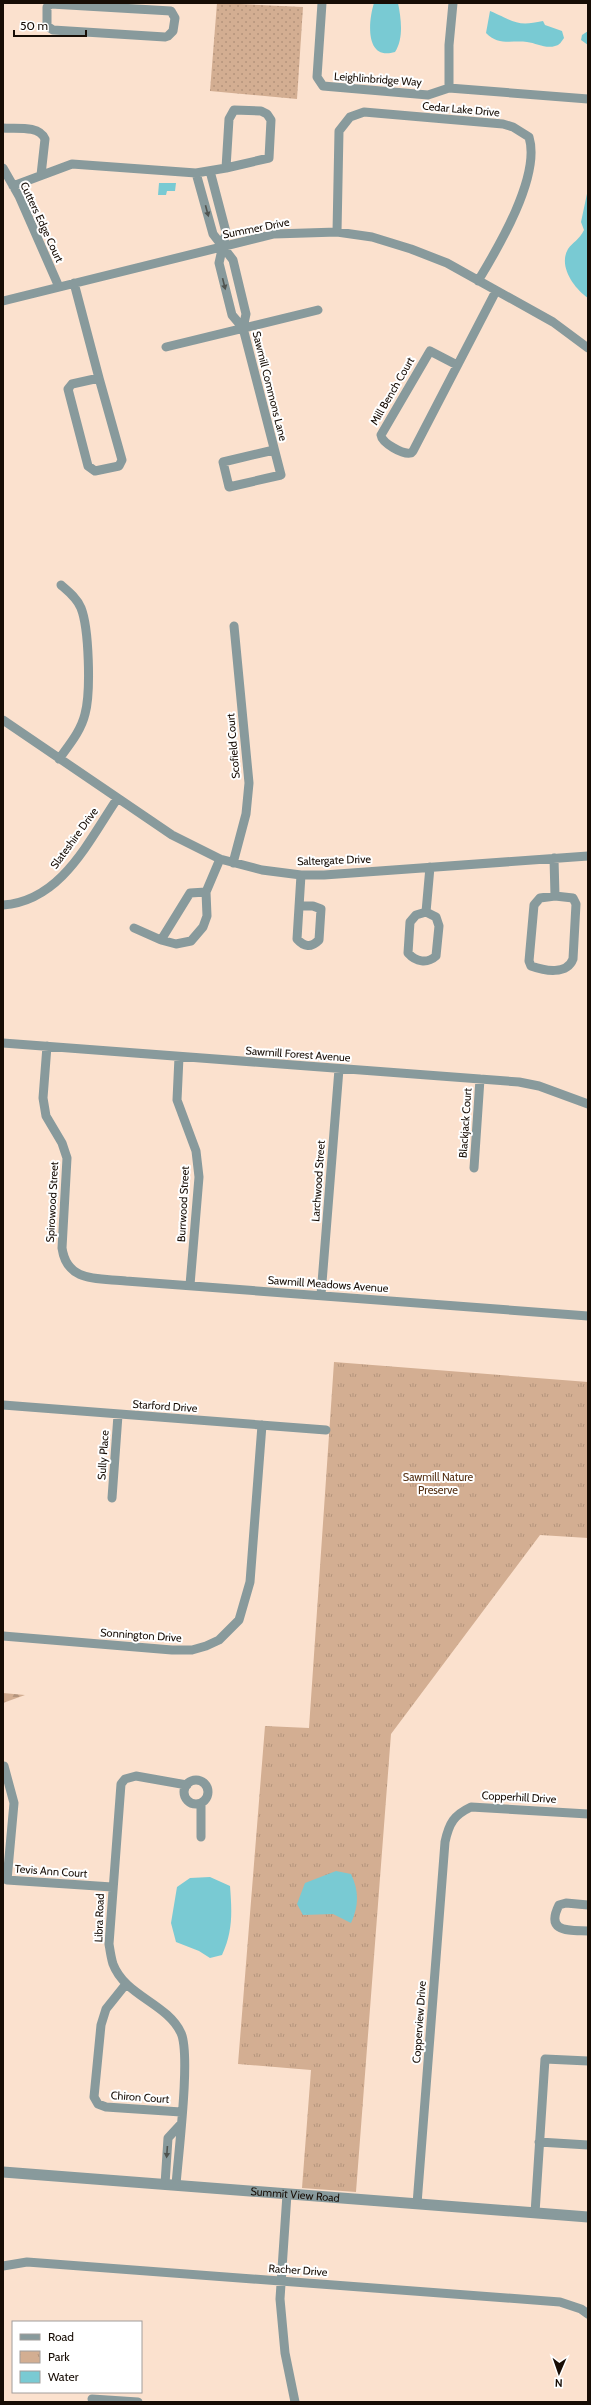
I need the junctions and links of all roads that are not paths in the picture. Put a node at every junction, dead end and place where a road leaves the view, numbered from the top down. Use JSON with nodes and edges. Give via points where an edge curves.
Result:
{"nodes":[{"id":1,"x":322,"y":3,"type":"edge"},
{"id":2,"x":453,"y":3,"type":"edge"},
{"id":3,"x":82,"y":4,"type":"edge"},
{"id":4,"x":450,"y":88,"type":"junction"},
{"id":5,"x":588,"y":99,"type":"edge"},
{"id":6,"x":3,"y":128,"type":"edge"},
{"id":7,"x":3,"y":168,"type":"edge"},
{"id":8,"x":226,"y":168,"type":"junction"},
{"id":9,"x":210,"y":171,"type":"junction"},
{"id":10,"x":196,"y":173,"type":"junction"},
{"id":11,"x":41,"y":175,"type":"junction"},
{"id":12,"x":13,"y":186,"type":"junction"},
{"id":13,"x":337,"y":232,"type":"junction"},
{"id":14,"x":223,"y":246,"type":"junction"},
{"id":15,"x":478,"y":281,"type":"junction"},
{"id":16,"x":74,"y":283,"type":"junction"},
{"id":17,"x":59,"y":287,"type":"junction"},
{"id":18,"x":496,"y":291,"type":"junction"},
{"id":19,"x":3,"y":301,"type":"edge"},
{"id":20,"x":318,"y":310,"type":"dead end"},
{"id":21,"x":243,"y":328,"type":"junction"},
{"id":22,"x":166,"y":347,"type":"dead end"},
{"id":23,"x":588,"y":348,"type":"edge"},
{"id":24,"x":456,"y":365,"type":"junction"},
{"id":25,"x":99,"y":378,"type":"junction"},
{"id":26,"x":274,"y":450,"type":"junction"},
{"id":27,"x":61,"y":585,"type":"dead end"},
{"id":28,"x":234,"y":626,"type":"dead end"},
{"id":29,"x":3,"y":720,"type":"edge"},
{"id":30,"x":59,"y":759,"type":"junction"},
{"id":31,"x":117,"y":799,"type":"junction"},
{"id":32,"x":588,"y":856,"type":"edge"},
{"id":33,"x":554,"y":858,"type":"junction"},
{"id":34,"x":220,"y":859,"type":"junction"},
{"id":35,"x":233,"y":863,"type":"junction"},
{"id":36,"x":430,"y":867,"type":"junction"},
{"id":37,"x":301,"y":875,"type":"junction"},
{"id":38,"x":206,"y":892,"type":"junction"},
{"id":39,"x":555,"y":896,"type":"junction"},
{"id":40,"x":3,"y":905,"type":"edge"},
{"id":41,"x":299,"y":906,"type":"junction"},
{"id":42,"x":426,"y":912,"type":"junction"},
{"id":43,"x":134,"y":928,"type":"dead end"},
{"id":44,"x":161,"y":940,"type":"junction"},
{"id":45,"x":3,"y":1043,"type":"edge"},
{"id":46,"x":47,"y":1046,"type":"junction"},
{"id":47,"x":179,"y":1056,"type":"junction"},
{"id":48,"x":339,"y":1069,"type":"junction"},
{"id":49,"x":480,"y":1079,"type":"junction"},
{"id":50,"x":588,"y":1104,"type":"edge"},
{"id":51,"x":474,"y":1168,"type":"dead end"},
{"id":52,"x":69,"y":1267,"type":"joint"},
{"id":53,"x":190,"y":1285,"type":"junction"},
{"id":54,"x":322,"y":1295,"type":"junction"},
{"id":55,"x":588,"y":1316,"type":"edge"},
{"id":56,"x":3,"y":1405,"type":"edge"},
{"id":57,"x":118,"y":1415,"type":"junction"},
{"id":58,"x":262,"y":1426,"type":"junction"},
{"id":59,"x":326,"y":1430,"type":"dead end"},
{"id":60,"x":112,"y":1498,"type":"dead end"},
{"id":61,"x":3,"y":1636,"type":"edge"},
{"id":62,"x":4,"y":1766,"type":"dead end"},
{"id":63,"x":187,"y":1785,"type":"junction"},
{"id":64,"x":201,"y":1803,"type":"junction"},
{"id":65,"x":588,"y":1814,"type":"edge"},
{"id":66,"x":201,"y":1837,"type":"dead end"},
{"id":67,"x":445,"y":1842,"type":"joint"},
{"id":68,"x":112,"y":1887,"type":"junction"},
{"id":69,"x":588,"y":1905,"type":"edge"},
{"id":70,"x":588,"y":1931,"type":"edge"},
{"id":71,"x":126,"y":1984,"type":"junction"},
{"id":72,"x":588,"y":2062,"type":"edge"},
{"id":73,"x":181,"y":2112,"type":"junction"},
{"id":74,"x":540,"y":2142,"type":"junction"},
{"id":75,"x":588,"y":2145,"type":"edge"},
{"id":76,"x":3,"y":2172,"type":"edge"},
{"id":77,"x":170,"y":2185,"type":"junction"},
{"id":78,"x":287,"y":2194,"type":"junction"},
{"id":79,"x":417,"y":2204,"type":"junction"},
{"id":80,"x":535,"y":2213,"type":"junction"},
{"id":81,"x":588,"y":2217,"type":"edge"},
{"id":82,"x":3,"y":2266,"type":"edge"},
{"id":83,"x":281,"y":2282,"type":"junction"},
{"id":84,"x":588,"y":2314,"type":"edge"},
{"id":85,"x":92,"y":2399,"type":"dead end"},
{"id":86,"x":138,"y":2402,"type":"edge"},
{"id":87,"x":293,"y":2402,"type":"edge"}],
"edges":[{"from":1,"to":4,"type":"street","name":"Leighlinbridge Way","via":[[317,77],[323,86],[428,95]]},
{"from":2,"to":4,"type":"street","via":[[449,45]]},
{"from":3,"to":3,"type":"street","via":[[171,11],[175,18],[173,31],[165,37],[53,30],[47,26],[48,5]]},
{"from":4,"to":5,"type":"street","name":"Leighlinbridge Way"},
{"from":6,"to":11,"type":"street","name":"Cutters Edge Court","via":[[35,130],[43,135],[45,139]]},
{"from":7,"to":12,"type":"street","name":"Cutters Edge Court"},
{"from":8,"to":8,"type":"street","via":[[269,158],[271,120],[267,114],[261,111],[240,110],[230,114]]},
{"from":8,"to":9,"type":"street"},
{"from":9,"to":10,"type":"street"},
{"from":9,"to":14,"type":"street","name":"Sawmill Commons Lane","via":[[226,232]]},
{"from":10,"to":11,"type":"street","via":[[78,164]]},
{"from":10,"to":14,"type":"street","name":"Sawmill Commons Lane","one_way":true,"via":[[213,234]]},
{"from":11,"to":12,"type":"street"},
{"from":12,"to":17,"type":"street","name":"Cutters Edge Court"},
{"from":13,"to":14,"type":"street","name":"Summer Drive","via":[[274,234]]},
{"from":13,"to":15,"type":"street","name":"Summer Drive","via":[[372,237],[411,249],[447,263]]},
{"from":13,"to":15,"type":"street","name":"Cedar Lake Drive","via":[[339,131],[350,117],[364,112],[513,127],[529,137],[529,174],[513,217]]},
{"from":14,"to":16,"type":"street","name":"Summer Drive"},
{"from":14,"to":21,"type":"street","name":"Sawmill Commons Lane","via":[[233,260],[246,314]]},
{"from":14,"to":21,"type":"street","name":"Sawmill Commons Lane","one_way":true,"via":[[219,263],[232,315]]},
{"from":15,"to":18,"type":"street","name":"Summer Drive"},
{"from":16,"to":17,"type":"street","name":"Summer Drive"},
{"from":16,"to":25,"type":"street"},
{"from":17,"to":19,"type":"street","name":"Summer Drive"},
{"from":18,"to":23,"type":"street","name":"Summer Drive","via":[[553,322]]},
{"from":18,"to":24,"type":"street","name":"Mill Bench Court"},
{"from":20,"to":21,"type":"street","name":"Sawmill Commons Lane"},
{"from":21,"to":22,"type":"street","name":"Sawmill Commons Lane"},
{"from":21,"to":26,"type":"street","name":"Sawmill Commons Lane"},
{"from":24,"to":24,"type":"street","name":"Mill Bench Court","via":[[411,453],[404,453],[383,440],[381,435],[430,351]]},
{"from":25,"to":25,"type":"street","via":[[122,460],[119,466],[95,472],[88,466],[68,389],[72,384]]},
{"from":26,"to":26,"type":"street","name":"Sawmill Commons Lane","via":[[281,475],[229,487],[223,462]]},
{"from":27,"to":30,"type":"street","via":[[81,608],[90,680],[85,715],[78,731]]},
{"from":28,"to":35,"type":"street","name":"Scofield Court","via":[[249,783],[246,814]]},
{"from":29,"to":30,"type":"street","name":"Saltergate Drive"},
{"from":30,"to":31,"type":"street","name":"Saltergate Drive"},
{"from":31,"to":34,"type":"street","name":"Saltergate Drive","via":[[172,835]]},
{"from":31,"to":40,"type":"street","name":"Slateshire Drive","via":[[69,870],[48,890],[21,903]]},
{"from":32,"to":33,"type":"street","name":"Saltergate Drive"},
{"from":33,"to":36,"type":"street","name":"Saltergate Drive"},
{"from":33,"to":39,"type":"street"},
{"from":34,"to":35,"type":"street","name":"Saltergate Drive"},
{"from":34,"to":38,"type":"street"},
{"from":35,"to":37,"type":"street","name":"Saltergate Drive"},
{"from":36,"to":37,"type":"street","name":"Saltergate Drive"},
{"from":36,"to":42,"type":"street"},
{"from":37,"to":41,"type":"street"},
{"from":38,"to":44,"type":"street","via":[[190,893]]},
{"from":38,"to":44,"type":"street","via":[[207,916],[203,927],[191,941],[176,944]]},
{"from":39,"to":39,"type":"street","via":[[540,898],[534,905],[529,961],[531,966],[540,969],[566,970],[573,959],[576,904],[574,898]]},
{"from":41,"to":41,"type":"street","via":[[297,939],[301,944],[314,945],[318,940],[321,909]]},
{"from":42,"to":42,"type":"street","via":[[416,915],[410,922],[408,953],[413,958],[430,961],[436,956],[439,926],[436,917]]},
{"from":43,"to":44,"type":"street"},
{"from":45,"to":46,"type":"street","name":"Sawmill Forest Avenue"},
{"from":46,"to":47,"type":"street","name":"Sawmill Forest Avenue"},
{"from":46,"to":52,"type":"street","name":"Spirowood Street","via":[[43,1098],[46,1116],[62,1143],[66,1158],[62,1248]]},
{"from":47,"to":48,"type":"street","name":"Sawmill Forest Avenue"},
{"from":47,"to":53,"type":"street","name":"Burrwood Street","via":[[177,1100],[196,1151],[199,1177]]},
{"from":48,"to":49,"type":"street","name":"Sawmill Forest Avenue"},
{"from":48,"to":54,"type":"street","name":"Larchwood Street"},
{"from":49,"to":50,"type":"street","name":"Sawmill Forest Avenue","via":[[526,1083]]},
{"from":49,"to":51,"type":"street","name":"Blackjack Court"},
{"from":52,"to":53,"type":"street","name":"Sawmill Meadows Avenue","via":[[76,1274],[86,1277]]},
{"from":53,"to":54,"type":"street","name":"Sawmill Meadows Avenue"},
{"from":54,"to":55,"type":"street","name":"Sawmill Meadows Avenue"},
{"from":56,"to":57,"type":"street","name":"Starford Drive"},
{"from":57,"to":58,"type":"street","name":"Starford Drive"},
{"from":57,"to":60,"type":"street","name":"Sully Place"},
{"from":58,"to":59,"type":"street","name":"Starford Drive"},
{"from":58,"to":61,"type":"street","name":"Sonnington Drive","via":[[250,1582],[239,1620],[218,1640],[192,1650],[172,1650]]},
{"from":62,"to":68,"type":"street","name":"Tevis Ann Court","via":[[14,1803],[7,1880]]},
{"from":63,"to":64,"type":"street","via":[[184,1792],[186,1799],[193,1804]]},
{"from":63,"to":64,"type":"street","via":[[189,1781],[197,1779],[207,1786],[208,1794]]},
{"from":63,"to":68,"type":"street","name":"Libra Road","via":[[136,1776],[125,1779],[120,1790]]},
{"from":64,"to":66,"type":"street"},
{"from":65,"to":67,"type":"street","name":"Copperhill Drive","via":[[471,1807],[457,1814],[448,1826]]},
{"from":67,"to":79,"type":"street","name":"Copperview Drive"},
{"from":68,"to":71,"type":"street","name":"Libra Road","via":[[109,1944],[114,1965]]},
{"from":69,"to":70,"type":"street","via":[[559,1905],[555,1924],[564,1930]]},
{"from":71,"to":73,"type":"street","name":"Libra Road","via":[[164,2012],[181,2034],[185,2060]]},
{"from":71,"to":73,"type":"street","name":"Chiron Court","via":[[106,2009],[101,2025],[94,2097],[98,2104],[106,2107]]},
{"from":72,"to":74,"type":"street","via":[[545,2059]]},
{"from":73,"to":77,"type":"street","name":"Libra Road","via":[[180,2125],[168,2138]]},
{"from":74,"to":75,"type":"street"},
{"from":74,"to":80,"type":"street"},
{"from":76,"to":77,"type":"street","name":"Summit View Road"},
{"from":77,"to":78,"type":"street","name":"Summit View Road"},
{"from":78,"to":79,"type":"street","name":"Summit View Road"},
{"from":78,"to":83,"type":"street"},
{"from":79,"to":80,"type":"street","name":"Summit View Road"},
{"from":80,"to":81,"type":"street","name":"Summit View Road"},
{"from":82,"to":83,"type":"street","name":"Racher Drive","via":[[27,2262]]},
{"from":83,"to":84,"type":"street","name":"Racher Drive","via":[[560,2302]]},
{"from":83,"to":87,"type":"street","via":[[284,2352]]},
{"from":85,"to":86,"type":"street"}]}
